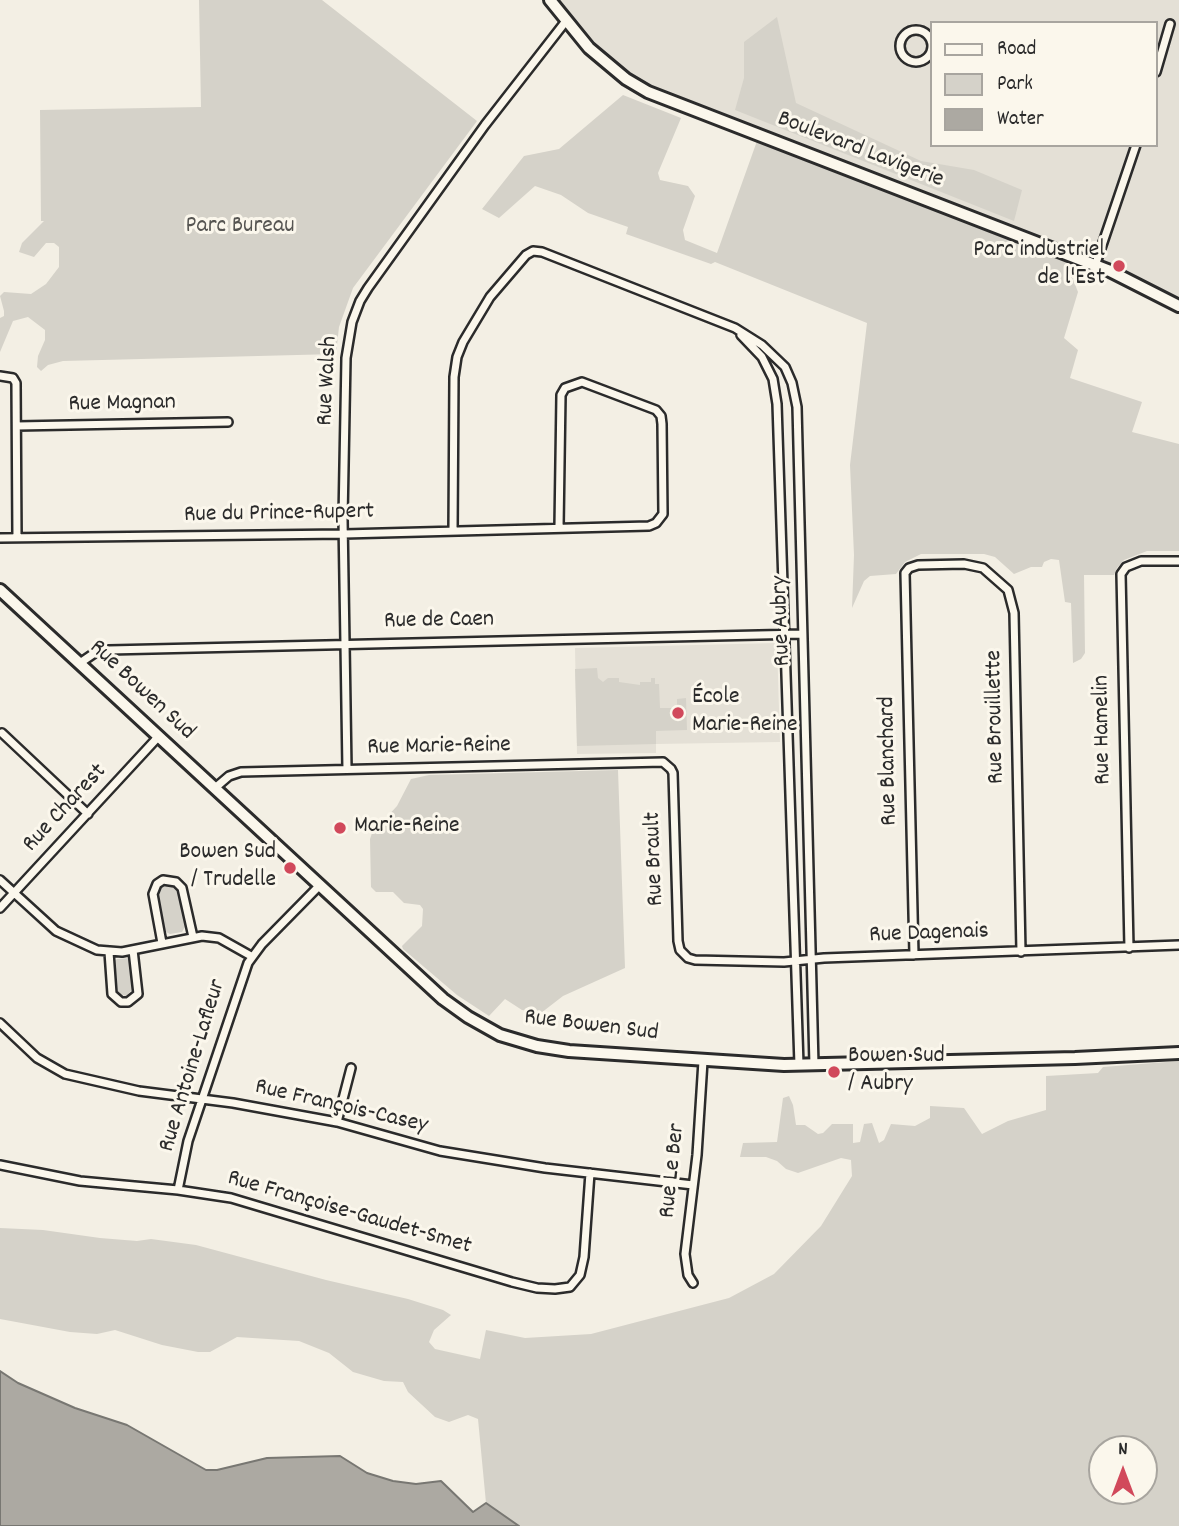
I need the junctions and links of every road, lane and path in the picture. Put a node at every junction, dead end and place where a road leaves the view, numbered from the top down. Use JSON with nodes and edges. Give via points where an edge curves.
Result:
{"nodes":[{"id":1,"x":550,"y":0,"type":"edge"},
{"id":2,"x":566,"y":22,"type":"junction"},
{"id":3,"x":1170,"y":24,"type":"dead end"},
{"id":4,"x":930,"y":37,"type":"edge"},
{"id":5,"x":930,"y":55,"type":"edge"},
{"id":6,"x":1158,"y":65,"type":"edge"},
{"id":7,"x":1135,"y":147,"type":"edge"},
{"id":8,"x":1095,"y":266,"type":"junction"},
{"id":9,"x":1179,"y":306,"type":"edge"},
{"id":10,"x":735,"y":328,"type":"junction"},
{"id":11,"x":0,"y":376,"type":"edge"},
{"id":12,"x":228,"y":422,"type":"dead end"},
{"id":13,"x":17,"y":426,"type":"junction"},
{"id":14,"x":559,"y":527,"type":"junction"},
{"id":15,"x":453,"y":531,"type":"junction"},
{"id":16,"x":344,"y":534,"type":"junction"},
{"id":17,"x":0,"y":538,"type":"edge"},
{"id":18,"x":17,"y":538,"type":"junction"},
{"id":19,"x":1179,"y":561,"type":"edge"},
{"id":20,"x":909,"y":568,"type":"joint"},
{"id":21,"x":0,"y":590,"type":"edge"},
{"id":22,"x":785,"y":634,"type":"junction"},
{"id":23,"x":802,"y":634,"type":"junction"},
{"id":24,"x":344,"y":644,"type":"junction"},
{"id":25,"x":80,"y":663,"type":"junction"},
{"id":26,"x":2,"y":733,"type":"dead end"},
{"id":27,"x":159,"y":736,"type":"junction"},
{"id":28,"x":668,"y":765,"type":"joint"},
{"id":29,"x":347,"y":769,"type":"junction"},
{"id":30,"x":215,"y":788,"type":"junction"},
{"id":31,"x":88,"y":814,"type":"junction"},
{"id":32,"x":0,"y":880,"type":"edge"},
{"id":33,"x":320,"y":885,"type":"junction"},
{"id":34,"x":14,"y":893,"type":"junction"},
{"id":35,"x":0,"y":908,"type":"edge"},
{"id":36,"x":193,"y":937,"type":"junction"},
{"id":37,"x":162,"y":943,"type":"junction"},
{"id":38,"x":1179,"y":945,"type":"edge"},
{"id":39,"x":1129,"y":948,"type":"junction"},
{"id":40,"x":133,"y":950,"type":"junction"},
{"id":41,"x":108,"y":952,"type":"junction"},
{"id":42,"x":1021,"y":952,"type":"junction"},
{"id":43,"x":682,"y":954,"type":"joint"},
{"id":44,"x":914,"y":955,"type":"junction"},
{"id":45,"x":251,"y":956,"type":"junction"},
{"id":46,"x":810,"y":959,"type":"junction"},
{"id":47,"x":796,"y":961,"type":"junction"},
{"id":48,"x":0,"y":1025,"type":"edge"},
{"id":49,"x":1179,"y":1053,"type":"edge"},
{"id":50,"x":703,"y":1061,"type":"junction"},
{"id":51,"x":799,"y":1065,"type":"junction"},
{"id":52,"x":814,"y":1065,"type":"junction"},
{"id":53,"x":351,"y":1068,"type":"dead end"},
{"id":54,"x":202,"y":1099,"type":"junction"},
{"id":55,"x":337,"y":1122,"type":"junction"},
{"id":56,"x":0,"y":1165,"type":"edge"},
{"id":57,"x":590,"y":1173,"type":"junction"},
{"id":58,"x":693,"y":1185,"type":"junction"},
{"id":59,"x":178,"y":1189,"type":"junction"},
{"id":60,"x":693,"y":1283,"type":"dead end"}],
"edges":[{"from":1,"to":2,"type":"street","name":"Boulevard Lavigerie"},
{"from":2,"to":8,"type":"street","name":"Boulevard Lavigerie","via":[[589,48],[648,92]]},
{"from":2,"to":16,"type":"street","name":"Rue Walsh","via":[[485,125],[368,288],[355,313],[346,358]]},
{"from":3,"to":6,"type":"street"},
{"from":4,"to":5,"type":"street","via":[[918,29],[905,33],[899,45],[904,58],[916,63]]},
{"from":7,"to":8,"type":"street"},
{"from":8,"to":9,"type":"street","name":"Boulevard Lavigerie"},
{"from":10,"to":15,"type":"street","name":"Rue Aubry","via":[[542,252],[526,255],[489,297],[457,357]]},
{"from":10,"to":22,"type":"street","name":"Rue Aubry","via":[[762,357],[777,404]]},
{"from":10,"to":23,"type":"street","name":"Rue Aubry","via":[[785,367],[792,383],[797,407]]},
{"from":11,"to":13,"type":"street","via":[[16,383]]},
{"from":12,"to":13,"type":"street","name":"Rue Magnan"},
{"from":13,"to":18,"type":"street"},
{"from":14,"to":14,"type":"street","name":"Rue du Prince-Rupert","via":[[656,523],[663,514],[662,416],[656,410],[582,382],[565,388],[561,395]]},
{"from":14,"to":15,"type":"street","name":"Rue du Prince-Rupert"},
{"from":15,"to":16,"type":"street","name":"Rue du Prince-Rupert"},
{"from":16,"to":18,"type":"street","name":"Rue du Prince-Rupert"},
{"from":16,"to":24,"type":"street","name":"Rue Walsh"},
{"from":17,"to":18,"type":"street","name":"Rue du Prince-Rupert"},
{"from":19,"to":39,"type":"street","name":"Rue Hamelin","via":[[1141,561],[1125,567],[1121,575]]},
{"from":20,"to":42,"type":"street","name":"Rue Brouillette","via":[[974,566],[993,575],[1008,590],[1014,613]]},
{"from":20,"to":44,"type":"street","name":"Rue Blanchard","via":[[905,573]]},
{"from":21,"to":25,"type":"street","name":"Rue Bowen Sud"},
{"from":22,"to":23,"type":"street","name":"Rue de Caen"},
{"from":22,"to":24,"type":"street","name":"Rue de Caen"},
{"from":22,"to":47,"type":"street","name":"Rue Aubry"},
{"from":23,"to":46,"type":"street","name":"Rue Aubry"},
{"from":24,"to":25,"type":"street","name":"Rue de Caen","via":[[109,650]]},
{"from":24,"to":29,"type":"street","name":"Rue Walsh"},
{"from":25,"to":27,"type":"street","name":"Rue Bowen Sud"},
{"from":26,"to":31,"type":"street"},
{"from":27,"to":30,"type":"street","name":"Rue Bowen Sud"},
{"from":27,"to":31,"type":"street","name":"Rue Charest"},
{"from":28,"to":29,"type":"street","name":"Rue Marie-Reine","via":[[648,761]]},
{"from":28,"to":43,"type":"street","name":"Rue Brault","via":[[673,773]]},
{"from":29,"to":30,"type":"street","name":"Rue Marie-Reine","via":[[241,772]]},
{"from":30,"to":33,"type":"street","name":"Rue Bowen Sud"},
{"from":31,"to":34,"type":"street","name":"Rue Charest"},
{"from":32,"to":34,"type":"street"},
{"from":33,"to":45,"type":"street"},
{"from":33,"to":50,"type":"street","name":"Rue Bowen Sud","via":[[443,999],[500,1035],[569,1051]]},
{"from":34,"to":35,"type":"street","name":"Rue Charest"},
{"from":34,"to":41,"type":"street","via":[[56,932]]},
{"from":36,"to":37,"type":"street"},
{"from":36,"to":37,"type":"street","via":[[182,888],[176,881],[163,880],[153,894]]},
{"from":36,"to":45,"type":"street","via":[[219,938]]},
{"from":37,"to":40,"type":"street"},
{"from":38,"to":39,"type":"street","name":"Rue Dagenais"},
{"from":39,"to":42,"type":"street","name":"Rue Dagenais"},
{"from":40,"to":41,"type":"street"},
{"from":40,"to":41,"type":"street","via":[[138,994],[128,1002],[112,994]]},
{"from":42,"to":44,"type":"street","name":"Rue Dagenais"},
{"from":43,"to":47,"type":"street","name":"Rue Dagenais","via":[[695,960]]},
{"from":44,"to":46,"type":"street","name":"Rue Dagenais"},
{"from":45,"to":54,"type":"street","name":"Rue Antoine-Lafleur"},
{"from":46,"to":47,"type":"street","name":"Rue Dagenais"},
{"from":46,"to":52,"type":"street","name":"Rue Aubry"},
{"from":47,"to":51,"type":"street","name":"Rue Aubry"},
{"from":48,"to":54,"type":"street","name":"Rue François-Casey","via":[[37,1058],[65,1074]]},
{"from":49,"to":52,"type":"street","name":"Rue Bowen Sud"},
{"from":50,"to":51,"type":"street","name":"Rue Bowen Sud"},
{"from":50,"to":58,"type":"street","name":"Rue Le Ber"},
{"from":51,"to":52,"type":"street","name":"Rue Bowen Sud"},
{"from":53,"to":55,"type":"street"},
{"from":54,"to":55,"type":"street","name":"Rue François-Casey"},
{"from":54,"to":59,"type":"street","name":"Rue Antoine-Lafleur"},
{"from":55,"to":57,"type":"street","name":"Rue François-Casey","via":[[440,1151]]},
{"from":56,"to":59,"type":"street","name":"Rue Françoise-Gaudet-Smet","via":[[80,1181]]},
{"from":57,"to":58,"type":"street","name":"Rue François-Casey"},
{"from":57,"to":59,"type":"street","name":"Rue Françoise-Gaudet-Smet","via":[[580,1275],[570,1287],[555,1289],[512,1282],[240,1200]]},
{"from":58,"to":60,"type":"street","name":"Rue Le Ber","via":[[685,1254]]}]}
